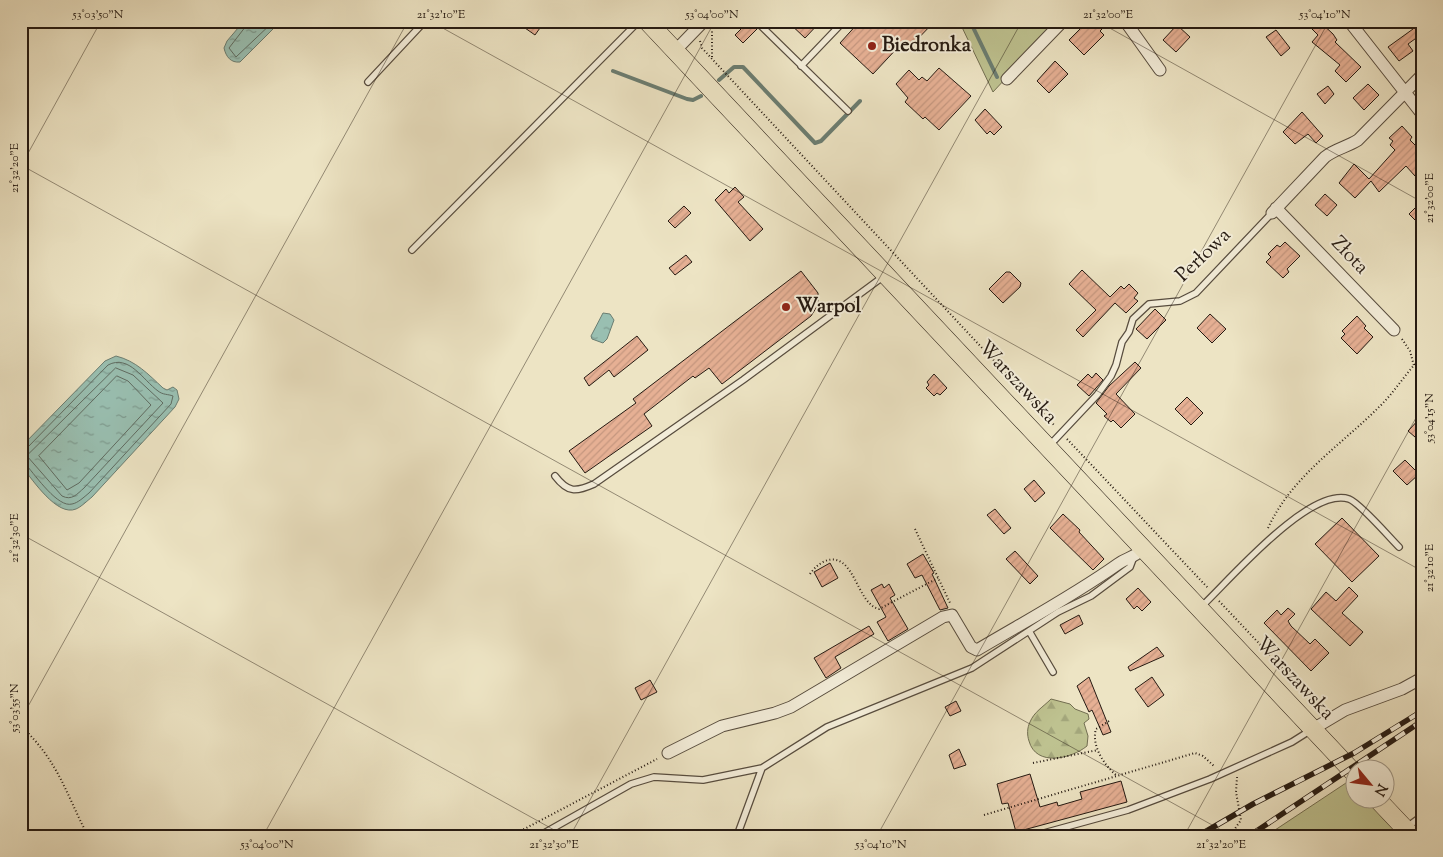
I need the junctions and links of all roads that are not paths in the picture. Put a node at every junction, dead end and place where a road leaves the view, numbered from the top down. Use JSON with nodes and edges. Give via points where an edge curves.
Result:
{"nodes":[{"id":1,"x":425,"y":21,"type":"edge"},
{"id":2,"x":639,"y":21,"type":"edge"},
{"id":3,"x":647,"y":21,"type":"edge"},
{"id":4,"x":756,"y":21,"type":"edge"},
{"id":5,"x":844,"y":21,"type":"edge"},
{"id":6,"x":1063,"y":21,"type":"edge"},
{"id":7,"x":1124,"y":21,"type":"edge"},
{"id":8,"x":1349,"y":21,"type":"edge"},
{"id":9,"x":709,"y":26,"type":"edge"},
{"id":10,"x":675,"y":51,"type":"junction"},
{"id":11,"x":801,"y":66,"type":"junction"},
{"id":12,"x":1160,"y":70,"type":"dead end"},
{"id":13,"x":1422,"y":75,"type":"edge"},
{"id":14,"x":1007,"y":79,"type":"dead end"},
{"id":15,"x":368,"y":82,"type":"dead end"},
{"id":16,"x":1405,"y":92,"type":"junction"},
{"id":17,"x":848,"y":110,"type":"dead end"},
{"id":18,"x":1422,"y":114,"type":"edge"},
{"id":19,"x":1274,"y":210,"type":"junction"},
{"id":20,"x":412,"y":250,"type":"dead end"},
{"id":21,"x":885,"y":274,"type":"junction"},
{"id":22,"x":1394,"y":330,"type":"road end"},
{"id":23,"x":1048,"y":448,"type":"junction"},
{"id":24,"x":555,"y":476,"type":"dead end"},
{"id":25,"x":1399,"y":548,"type":"dead end"},
{"id":26,"x":1138,"y":554,"type":"junction"},
{"id":27,"x":1199,"y":609,"type":"junction"},
{"id":28,"x":1029,"y":631,"type":"junction"},
{"id":29,"x":1053,"y":672,"type":"dead end"},
{"id":30,"x":1422,"y":678,"type":"edge"},
{"id":31,"x":1312,"y":729,"type":"junction"},
{"id":32,"x":668,"y":754,"type":"road end"},
{"id":33,"x":1346,"y":765,"type":"edge"},
{"id":34,"x":762,"y":768,"type":"junction"},
{"id":35,"x":1388,"y":810,"type":"edge"},
{"id":36,"x":1422,"y":816,"type":"edge"},
{"id":37,"x":1409,"y":832,"type":"edge"},
{"id":38,"x":539,"y":836,"type":"edge"},
{"id":39,"x":736,"y":836,"type":"edge"},
{"id":40,"x":1033,"y":836,"type":"edge"}],
"edges":[{"from":1,"to":15,"type":"lane"},
{"from":2,"to":20,"type":"lane"},
{"from":3,"to":10,"type":"main road","name":"Warszawska"},
{"from":4,"to":11,"type":"lane"},
{"from":5,"to":11,"type":"lane"},
{"from":6,"to":14,"type":"street"},
{"from":7,"to":12,"type":"street"},
{"from":8,"to":16,"type":"street"},
{"from":9,"to":10,"type":"street"},
{"from":10,"to":21,"type":"main road","name":"Warszawska"},
{"from":11,"to":17,"type":"lane"},
{"from":13,"to":16,"type":"street","name":"Perłowa"},
{"from":16,"to":18,"type":"street"},
{"from":16,"to":19,"type":"street","name":"Perłowa","via":[[1358,140],[1325,157]]},
{"from":19,"to":22,"type":"street","name":"Złota"},
{"from":19,"to":23,"type":"lane","name":"Perłowa","via":[[1196,293],[1180,301],[1149,304],[1139,312],[1130,323],[1111,376]]},
{"from":21,"to":23,"type":"main road","name":"Warszawska"},
{"from":21,"to":24,"type":"lane","via":[[743,380],[594,484],[579,491],[568,488]]},
{"from":23,"to":26,"type":"main road","name":"Warszawska"},
{"from":25,"to":27,"type":"lane","via":[[1355,502],[1344,498],[1326,501],[1295,517]]},
{"from":26,"to":27,"type":"main road","name":"Warszawska"},
{"from":26,"to":28,"type":"lane","via":[[1130,567],[1091,596]]},
{"from":26,"to":32,"type":"street","via":[[1123,560],[1081,590],[977,650],[970,647],[952,615],[935,621],[791,707],[722,726]]},
{"from":27,"to":31,"type":"main road","name":"Warszawska"},
{"from":28,"to":29,"type":"lane"},
{"from":28,"to":34,"type":"lane","via":[[972,668],[828,727]]},
{"from":30,"to":31,"type":"street","via":[[1344,710]]},
{"from":31,"to":33,"type":"main road","name":"Warszawska"},
{"from":31,"to":40,"type":"lane","via":[[1292,742],[1224,773],[1128,810]]},
{"from":34,"to":38,"type":"lane","via":[[703,780],[654,777],[631,784]]},
{"from":34,"to":39,"type":"lane"},
{"from":35,"to":37,"type":"main road"},
{"from":36,"to":37,"type":"lane"}]}
